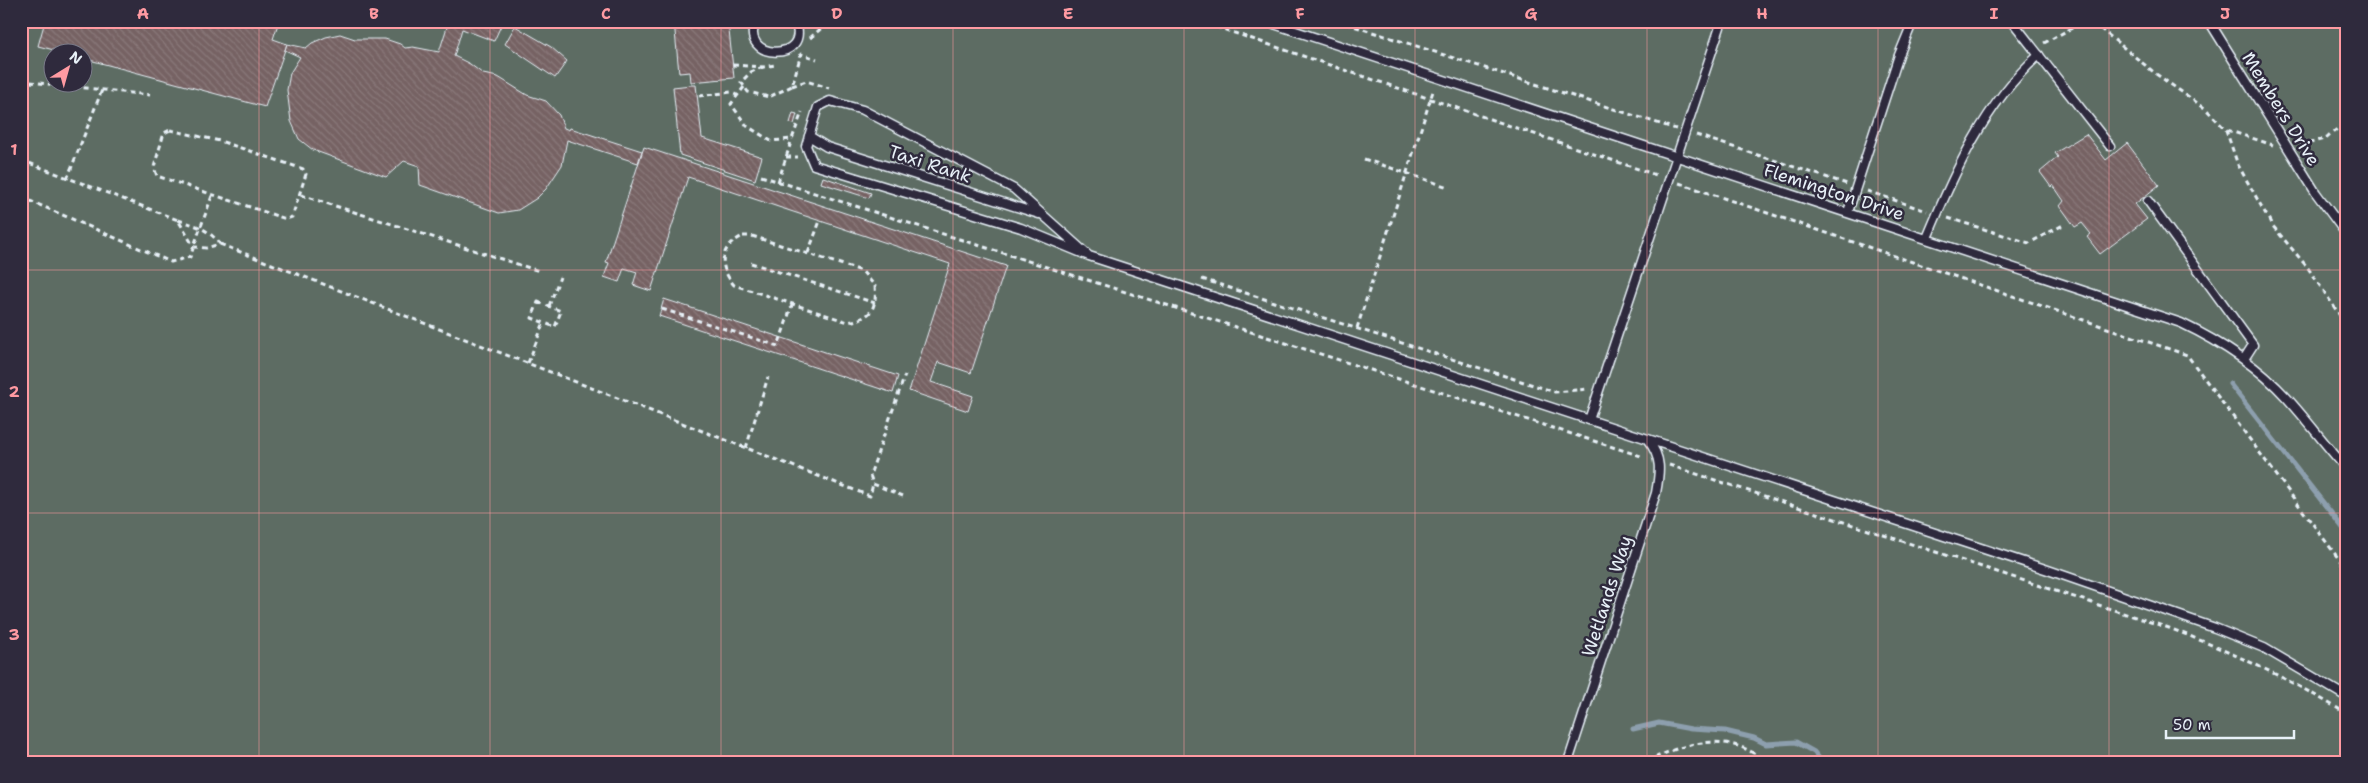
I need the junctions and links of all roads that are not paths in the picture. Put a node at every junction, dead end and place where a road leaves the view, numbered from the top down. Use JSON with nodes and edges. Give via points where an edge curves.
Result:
{"nodes":[{"id":1,"x":756,"y":21,"type":"edge"},
{"id":2,"x":1265,"y":21,"type":"edge"},
{"id":3,"x":1722,"y":21,"type":"edge"},
{"id":4,"x":1912,"y":21,"type":"edge"},
{"id":5,"x":2012,"y":21,"type":"edge"},
{"id":6,"x":2209,"y":21,"type":"edge"},
{"id":7,"x":798,"y":22,"type":"edge"},
{"id":8,"x":2039,"y":55,"type":"junction"},
{"id":9,"x":809,"y":136,"type":"junction"},
{"id":10,"x":2110,"y":146,"type":"dead end"},
{"id":11,"x":1676,"y":157,"type":"junction"},
{"id":12,"x":2148,"y":201,"type":"dead end"},
{"id":13,"x":1848,"y":212,"type":"junction"},
{"id":14,"x":1043,"y":215,"type":"junction"},
{"id":15,"x":2347,"y":235,"type":"edge"},
{"id":16,"x":1927,"y":238,"type":"junction"},
{"id":17,"x":1089,"y":256,"type":"junction"},
{"id":18,"x":2244,"y":359,"type":"junction"},
{"id":19,"x":1589,"y":420,"type":"junction"},
{"id":20,"x":1648,"y":440,"type":"junction"},
{"id":21,"x":2347,"y":468,"type":"edge"},
{"id":22,"x":2347,"y":697,"type":"edge"},
{"id":23,"x":1568,"y":762,"type":"edge"}],
"edges":[{"from":1,"to":7,"type":"lane","via":[[755,39],[765,51],[772,53],[787,50],[793,45]]},
{"from":2,"to":11,"type":"lane","name":"Flemington Drive"},
{"from":3,"to":11,"type":"lane"},
{"from":4,"to":13,"type":"lane"},
{"from":5,"to":8,"type":"lane"},
{"from":6,"to":15,"type":"lane","name":"Members Drive","via":[[2302,172]]},
{"from":8,"to":10,"type":"lane"},
{"from":8,"to":16,"type":"lane","via":[[2009,85],[1992,109],[1960,165]]},
{"from":9,"to":14,"type":"lane","name":"Taxi Rank","via":[[826,147]]},
{"from":9,"to":14,"type":"lane","via":[[818,107],[830,100],[863,110],[1014,189]]},
{"from":9,"to":17,"type":"lane","via":[[806,146],[814,165],[1021,228]]},
{"from":11,"to":13,"type":"lane","name":"Flemington Drive"},
{"from":11,"to":19,"type":"lane"},
{"from":12,"to":18,"type":"lane","via":[[2253,345]]},
{"from":13,"to":16,"type":"lane","name":"Flemington Drive"},
{"from":14,"to":17,"type":"lane"},
{"from":16,"to":18,"type":"lane","name":"Flemington Drive","via":[[2181,323],[2222,343]]},
{"from":17,"to":19,"type":"lane"},
{"from":18,"to":21,"type":"lane","name":"Flemington Drive","via":[[2287,398]]},
{"from":19,"to":20,"type":"lane"},
{"from":20,"to":22,"type":"lane","via":[[2215,628],[2264,648]]},
{"from":20,"to":23,"type":"lane","name":"Wetlands Way","via":[[1657,452],[1659,462],[1656,493]]}]}
